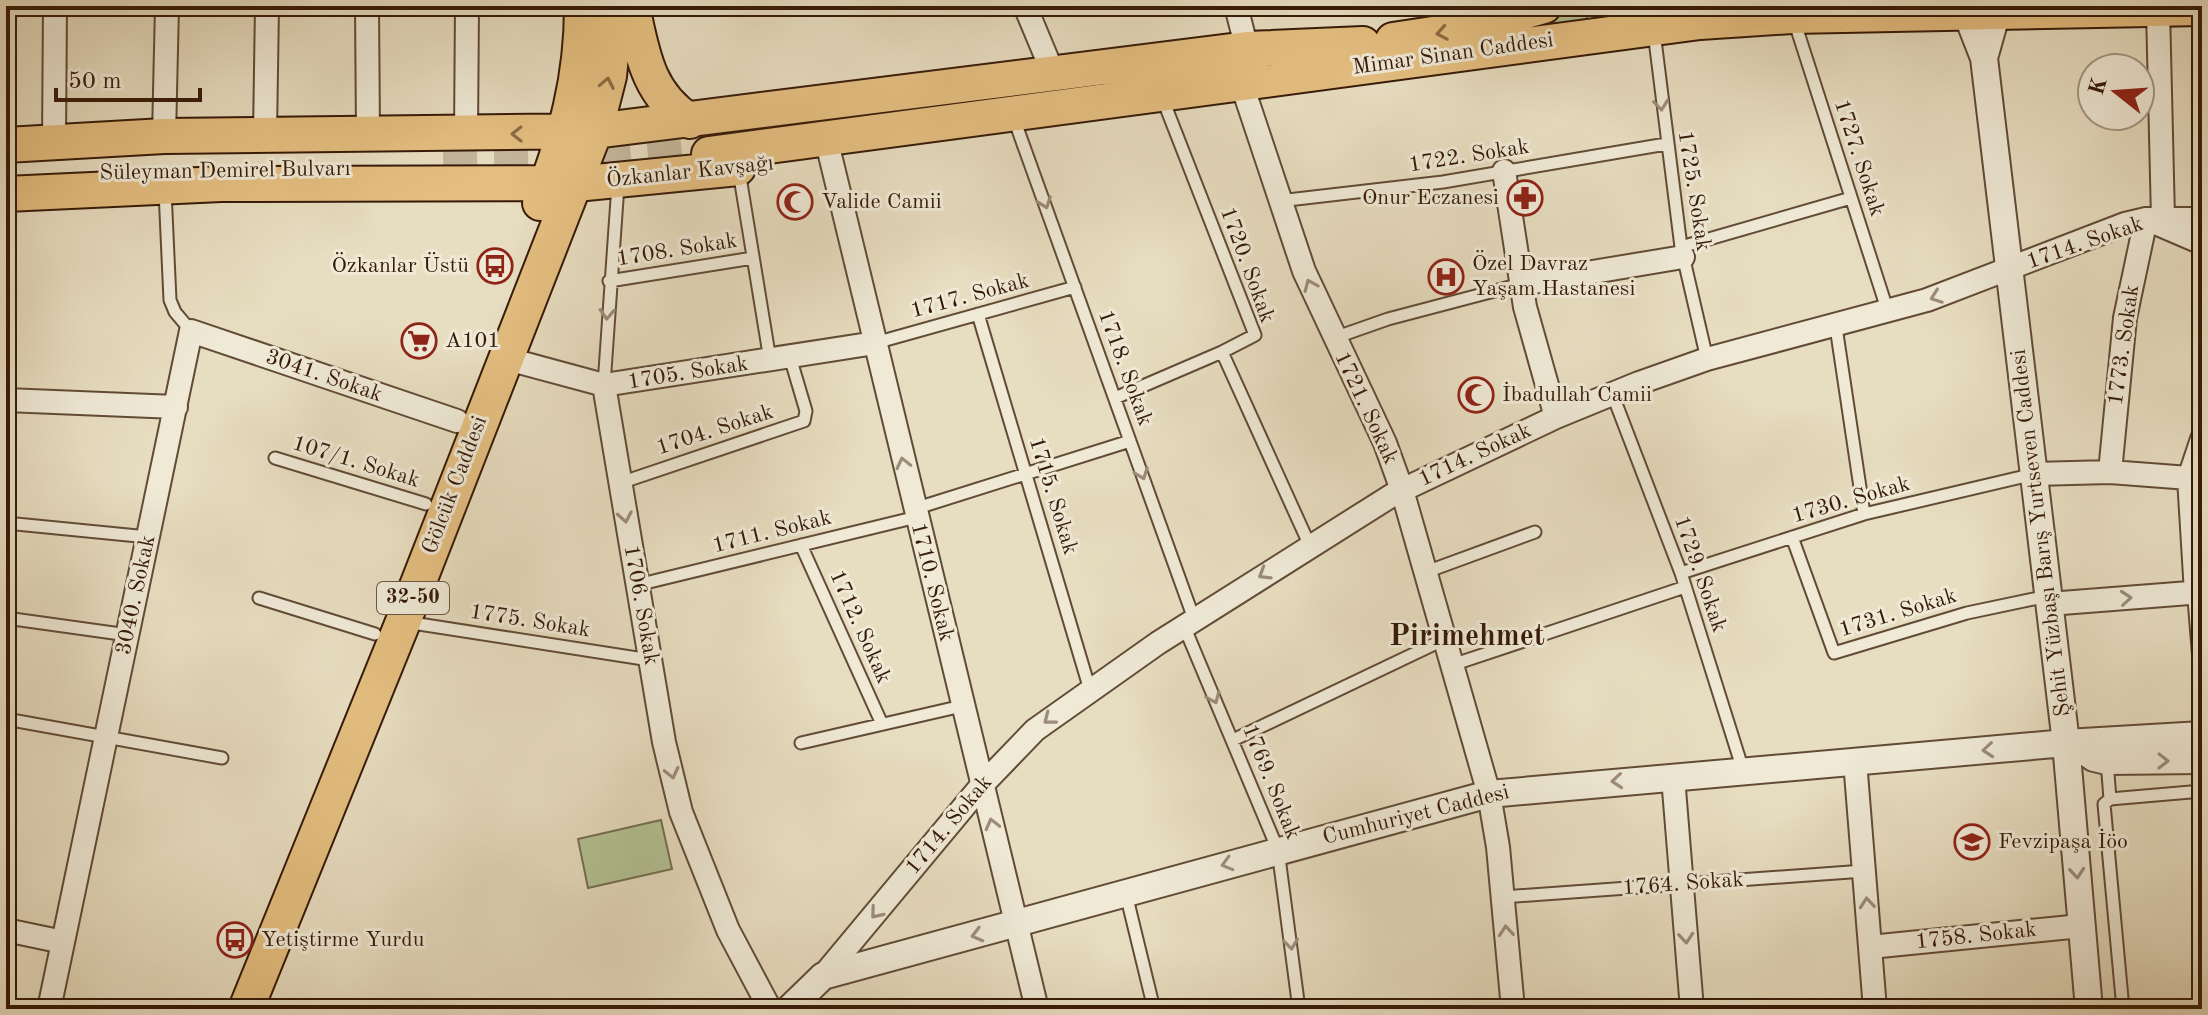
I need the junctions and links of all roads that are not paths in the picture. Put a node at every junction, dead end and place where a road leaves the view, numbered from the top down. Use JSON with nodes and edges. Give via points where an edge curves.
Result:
{"nodes":[{"id":1,"x":55,"y":6,"type":"edge"},
{"id":2,"x":167,"y":6,"type":"edge"},
{"id":3,"x":267,"y":6,"type":"edge"},
{"id":4,"x":367,"y":6,"type":"edge"},
{"id":5,"x":467,"y":6,"type":"edge"},
{"id":6,"x":582,"y":6,"type":"edge"},
{"id":7,"x":616,"y":6,"type":"edge"},
{"id":8,"x":632,"y":6,"type":"edge"},
{"id":9,"x":1025,"y":6,"type":"edge"},
{"id":10,"x":1236,"y":6,"type":"edge"},
{"id":11,"x":1544,"y":6,"type":"edge"},
{"id":12,"x":2202,"y":8,"type":"edge"},
{"id":13,"x":1920,"y":9,"type":"edge"},
{"id":14,"x":2158,"y":9,"type":"junction"},
{"id":15,"x":1982,"y":12,"type":"junction"},
{"id":16,"x":1661,"y":13,"type":"edge"},
{"id":17,"x":1792,"y":16,"type":"junction"},
{"id":18,"x":1596,"y":20,"type":"edge"},
{"id":19,"x":1247,"y":49,"type":"junction"},
{"id":20,"x":1364,"y":56,"type":"junction"},
{"id":21,"x":1053,"y":73,"type":"junction"},
{"id":22,"x":1246,"y":97,"type":"junction"},
{"id":23,"x":1167,"y":110,"type":"junction"},
{"id":24,"x":1018,"y":130,"type":"junction"},
{"id":25,"x":580,"y":131,"type":"junction"},
{"id":26,"x":265,"y":134,"type":"junction"},
{"id":27,"x":368,"y":134,"type":"junction"},
{"id":28,"x":164,"y":136,"type":"junction"},
{"id":29,"x":54,"y":141,"type":"junction"},
{"id":30,"x":1666,"y":144,"type":"junction"},
{"id":31,"x":6,"y":145,"type":"edge"},
{"id":32,"x":711,"y":145,"type":"junction"},
{"id":33,"x":451,"y":151,"type":"junction"},
{"id":34,"x":830,"y":155,"type":"junction"},
{"id":35,"x":6,"y":160,"type":"edge"},
{"id":36,"x":1504,"y":171,"type":"junction"},
{"id":37,"x":6,"y":180,"type":"edge"},
{"id":38,"x":618,"y":180,"type":"junction"},
{"id":39,"x":560,"y":184,"type":"junction"},
{"id":40,"x":165,"y":186,"type":"junction"},
{"id":41,"x":6,"y":194,"type":"edge"},
{"id":42,"x":1851,"y":198,"type":"junction"},
{"id":43,"x":1278,"y":201,"type":"junction"},
{"id":44,"x":2154,"y":219,"type":"junction"},
{"id":45,"x":2202,"y":219,"type":"edge"},
{"id":46,"x":2202,"y":243,"type":"edge"},
{"id":47,"x":1682,"y":252,"type":"junction"},
{"id":48,"x":753,"y":258,"type":"junction"},
{"id":49,"x":2009,"y":270,"type":"junction"},
{"id":50,"x":609,"y":281,"type":"junction"},
{"id":51,"x":1521,"y":284,"type":"junction"},
{"id":52,"x":1075,"y":287,"type":"junction"},
{"id":53,"x":1888,"y":313,"type":"junction"},
{"id":54,"x":978,"y":314,"type":"junction"},
{"id":55,"x":1836,"y":327,"type":"junction"},
{"id":56,"x":191,"y":331,"type":"junction"},
{"id":57,"x":1334,"y":339,"type":"junction"},
{"id":58,"x":875,"y":343,"type":"junction"},
{"id":59,"x":1222,"y":352,"type":"junction"},
{"id":60,"x":504,"y":358,"type":"junction"},
{"id":61,"x":780,"y":358,"type":"junction"},
{"id":62,"x":1707,"y":359,"type":"junction"},
{"id":63,"x":604,"y":385,"type":"junction"},
{"id":64,"x":1612,"y":393,"type":"junction"},
{"id":65,"x":1115,"y":398,"type":"junction"},
{"id":66,"x":6,"y":400,"type":"edge"},
{"id":67,"x":176,"y":407,"type":"junction"},
{"id":68,"x":1556,"y":417,"type":"junction"},
{"id":69,"x":457,"y":421,"type":"junction"},
{"id":70,"x":2202,"y":439,"type":"edge"},
{"id":71,"x":1130,"y":441,"type":"junction"},
{"id":72,"x":275,"y":458,"type":"dead end"},
{"id":73,"x":2110,"y":472,"type":"junction"},
{"id":74,"x":2034,"y":474,"type":"junction"},
{"id":75,"x":1026,"y":475,"type":"junction"},
{"id":76,"x":2189,"y":478,"type":"junction"},
{"id":77,"x":619,"y":483,"type":"junction"},
{"id":78,"x":1402,"y":490,"type":"junction"},
{"id":79,"x":426,"y":504,"type":"junction"},
{"id":80,"x":916,"y":513,"type":"junction"},
{"id":81,"x":1864,"y":514,"type":"junction"},
{"id":82,"x":6,"y":523,"type":"edge"},
{"id":83,"x":1535,"y":532,"type":"dead end"},
{"id":84,"x":148,"y":537,"type":"junction"},
{"id":85,"x":1792,"y":537,"type":"junction"},
{"id":86,"x":801,"y":545,"type":"junction"},
{"id":87,"x":1310,"y":546,"type":"junction"},
{"id":88,"x":1426,"y":572,"type":"junction"},
{"id":89,"x":1681,"y":573,"type":"junction"},
{"id":90,"x":637,"y":585,"type":"junction"},
{"id":91,"x":1685,"y":587,"type":"junction"},
{"id":92,"x":2199,"y":592,"type":"edge"},
{"id":93,"x":259,"y":598,"type":"dead end"},
{"id":94,"x":2049,"y":600,"type":"junction"},
{"id":95,"x":6,"y":618,"type":"edge"},
{"id":96,"x":1189,"y":622,"type":"junction"},
{"id":97,"x":389,"y":628,"type":"junction"},
{"id":98,"x":128,"y":635,"type":"junction"},
{"id":99,"x":1445,"y":639,"type":"junction"},
{"id":100,"x":650,"y":660,"type":"junction"},
{"id":101,"x":1452,"y":665,"type":"junction"},
{"id":102,"x":2202,"y":667,"type":"edge"},
{"id":103,"x":1090,"y":690,"type":"junction"},
{"id":104,"x":962,"y":706,"type":"junction"},
{"id":105,"x":6,"y":719,"type":"edge"},
{"id":106,"x":882,"y":724,"type":"junction"},
{"id":107,"x":107,"y":735,"type":"junction"},
{"id":108,"x":2202,"y":735,"type":"edge"},
{"id":109,"x":1233,"y":740,"type":"junction"},
{"id":110,"x":801,"y":743,"type":"dead end"},
{"id":111,"x":2069,"y":751,"type":"junction"},
{"id":112,"x":222,"y":758,"type":"dead end"},
{"id":113,"x":2202,"y":760,"type":"edge"},
{"id":114,"x":1855,"y":761,"type":"junction"},
{"id":115,"x":2107,"y":761,"type":"junction"},
{"id":116,"x":1743,"y":771,"type":"junction"},
{"id":117,"x":1673,"y":777,"type":"junction"},
{"id":118,"x":982,"y":785,"type":"junction"},
{"id":119,"x":2202,"y":791,"type":"edge"},
{"id":120,"x":1489,"y":794,"type":"junction"},
{"id":121,"x":2110,"y":799,"type":"junction"},
{"id":122,"x":1278,"y":850,"type":"junction"},
{"id":123,"x":1864,"y":871,"type":"junction"},
{"id":124,"x":1682,"y":884,"type":"junction"},
{"id":125,"x":1125,"y":893,"type":"junction"},
{"id":126,"x":1503,"y":897,"type":"junction"},
{"id":127,"x":1017,"y":924,"type":"junction"},
{"id":128,"x":2081,"y":926,"type":"junction"},
{"id":129,"x":6,"y":930,"type":"edge"},
{"id":130,"x":63,"y":942,"type":"junction"},
{"id":131,"x":1870,"y":947,"type":"junction"},
{"id":132,"x":823,"y":976,"type":"junction"},
{"id":133,"x":1875,"y":1008,"type":"edge"},
{"id":134,"x":49,"y":1009,"type":"edge"},
{"id":135,"x":223,"y":1009,"type":"edge"},
{"id":136,"x":246,"y":1009,"type":"edge"},
{"id":137,"x":770,"y":1009,"type":"edge"},
{"id":138,"x":789,"y":1009,"type":"edge"},
{"id":139,"x":1037,"y":1009,"type":"edge"},
{"id":140,"x":1154,"y":1009,"type":"edge"},
{"id":141,"x":1299,"y":1009,"type":"edge"},
{"id":142,"x":1513,"y":1009,"type":"edge"},
{"id":143,"x":1692,"y":1009,"type":"edge"},
{"id":144,"x":1842,"y":1009,"type":"edge"},
{"id":145,"x":2089,"y":1009,"type":"edge"},
{"id":146,"x":2123,"y":1009,"type":"edge"}],
"edges":[{"from":1,"to":29,"type":"street"},
{"from":2,"to":28,"type":"street"},
{"from":3,"to":26,"type":"street"},
{"from":4,"to":27,"type":"street"},
{"from":5,"to":33,"type":"street"},
{"from":6,"to":25,"type":"main road","number":"32-50"},
{"from":25,"to":7,"type":"main road","number":"32-50","one_way":true,"via":[[609,76]]},
{"from":8,"to":32,"type":"main road","via":[[651,81]]},
{"from":9,"to":21,"type":"street"},
{"from":10,"to":19,"type":"street"},
{"from":11,"to":20,"type":"main road","name":"Mimar Sinan Caddesi","one_way":true},
{"from":12,"to":14,"type":"main road","name":"Mimar Sinan Caddesi"},
{"from":13,"to":15,"type":"main road","name":"Mimar Sinan Caddesi"},
{"from":13,"to":17,"type":"main road","name":"Mimar Sinan Caddesi"},
{"from":14,"to":15,"type":"main road","name":"Mimar Sinan Caddesi"},
{"from":14,"to":44,"type":"street","name":"1714. Sokak"},
{"from":15,"to":49,"type":"street","name":"Şehit Yüzbaşı Barış Yurtseven Caddesi"},
{"from":16,"to":17,"type":"main road","name":"Mimar Sinan Caddesi","via":[[1700,22]]},
{"from":16,"to":18,"type":"main road","name":"Mimar Sinan Caddesi"},
{"from":16,"to":30,"type":"lane","name":"1725. Sokak","one_way":true},
{"from":17,"to":42,"type":"lane","name":"1727. Sokak"},
{"from":18,"to":20,"type":"main road","name":"Mimar Sinan Caddesi"},
{"from":19,"to":20,"type":"main road","name":"Özkanlar Kavşağı"},
{"from":19,"to":21,"type":"main road","name":"Özkanlar Kavşağı"},
{"from":20,"to":22,"type":"main road","name":"Özkanlar Kavşağı"},
{"from":20,"to":32,"type":"main road","name":"Mimar Sinan Caddesi"},
{"from":21,"to":32,"type":"main road","name":"Özkanlar Kavşağı"},
{"from":22,"to":23,"type":"main road","name":"Özkanlar Kavşağı"},
{"from":22,"to":43,"type":"street","name":"1721. Sokak"},
{"from":23,"to":24,"type":"main road","name":"Özkanlar Kavşağı"},
{"from":23,"to":59,"type":"lane","name":"1720. Sokak","via":[[1255,335]]},
{"from":24,"to":34,"type":"main road","name":"Özkanlar Kavşağı"},
{"from":24,"to":52,"type":"lane","name":"1718. Sokak","one_way":true},
{"from":25,"to":32,"type":"main road","name":"Özkanlar Kavşağı"},
{"from":25,"to":33,"type":"main road","name":"Özkanlar Kavşağı","one_way":true},
{"from":25,"to":39,"type":"main road","number":"32-50"},
{"from":26,"to":27,"type":"main road","name":"Özkanlar Kavşağı"},
{"from":26,"to":28,"type":"main road","name":"Özkanlar Kavşağı"},
{"from":27,"to":33,"type":"main road","name":"Özkanlar Kavşağı"},
{"from":28,"to":29,"type":"main road","name":"Özkanlar Kavşağı"},
{"from":29,"to":31,"type":"main road","name":"Özkanlar Kavşağı"},
{"from":30,"to":36,"type":"lane","name":"1722. Sokak"},
{"from":30,"to":47,"type":"lane","name":"1725. Sokak"},
{"from":32,"to":34,"type":"main road","name":"Özkanlar Kavşağı"},
{"from":32,"to":38,"type":"main road","name":"Özkanlar Kavşağı"},
{"from":32,"to":48,"type":"lane"},
{"from":33,"to":35,"type":"main road","name":"Süleyman Demirel Bulvarı"},
{"from":33,"to":37,"type":"main road","name":"Süleyman Demirel Bulvarı"},
{"from":34,"to":58,"type":"street","name":"1710. Sokak"},
{"from":36,"to":43,"type":"lane","name":"1722. Sokak"},
{"from":36,"to":51,"type":"street"},
{"from":38,"to":39,"type":"main road","name":"Özkanlar Kavşağı"},
{"from":38,"to":50,"type":"lane","name":"1706. Sokak"},
{"from":39,"to":40,"type":"main road","name":"Özkanlar Kavşağı"},
{"from":39,"to":60,"type":"main road","name":"Gölcük Caddesi","number":"32-50"},
{"from":39,"to":69,"type":"main road","name":"Gölcük Caddesi","number":"32-50"},
{"from":40,"to":41,"type":"main road","name":"Özkanlar Kavşağı"},
{"from":40,"to":56,"type":"lane","via":[[170,300]]},
{"from":42,"to":47,"type":"lane"},
{"from":42,"to":53,"type":"lane","name":"1727. Sokak"},
{"from":57,"to":43,"type":"street","name":"1721. Sokak","one_way":true},
{"from":44,"to":45,"type":"street"},
{"from":44,"to":46,"type":"street"},
{"from":44,"to":49,"type":"street","name":"1714. Sokak","via":[[2125,224]]},
{"from":44,"to":73,"type":"street","name":"1773. Sokak","via":[[2125,318]]},
{"from":47,"to":51,"type":"street"},
{"from":47,"to":62,"type":"lane","name":"1725. Sokak"},
{"from":48,"to":50,"type":"lane","name":"1708. Sokak"},
{"from":48,"to":61,"type":"lane"},
{"from":49,"to":53,"type":"street","name":"1714. Sokak","one_way":true},
{"from":49,"to":74,"type":"street","name":"Şehit Yüzbaşı Barış Yurtseven Caddesi"},
{"from":50,"to":63,"type":"lane","name":"1706. Sokak","one_way":true},
{"from":51,"to":57,"type":"lane"},
{"from":51,"to":68,"type":"street"},
{"from":52,"to":54,"type":"lane","name":"1717. Sokak"},
{"from":52,"to":65,"type":"lane","name":"1718. Sokak"},
{"from":53,"to":55,"type":"street","name":"1714. Sokak"},
{"from":54,"to":58,"type":"lane","name":"1717. Sokak"},
{"from":54,"to":75,"type":"lane","name":"1715. Sokak"},
{"from":55,"to":62,"type":"street","name":"1714. Sokak"},
{"from":55,"to":81,"type":"lane"},
{"from":56,"to":67,"type":"street","name":"3040. Sokak"},
{"from":56,"to":69,"type":"street","name":"3041. Sokak"},
{"from":57,"to":78,"type":"street","name":"1721. Sokak"},
{"from":58,"to":61,"type":"street","name":"1705. Sokak"},
{"from":80,"to":58,"type":"street","name":"1710. Sokak","one_way":true},
{"from":59,"to":65,"type":"lane"},
{"from":59,"to":87,"type":"lane"},
{"from":60,"to":63,"type":"street","name":"1705. Sokak"},
{"from":60,"to":97,"type":"main road","name":"Gölcük Caddesi","number":"32-50"},
{"from":61,"to":63,"type":"street","name":"1705. Sokak"},
{"from":61,"to":77,"type":"lane","name":"1704. Sokak","via":[[806,411],[804,421]]},
{"from":62,"to":64,"type":"street","name":"1714. Sokak"},
{"from":63,"to":77,"type":"street","name":"1706. Sokak"},
{"from":64,"to":68,"type":"street","name":"1714. Sokak"},
{"from":64,"to":89,"type":"lane","name":"1729. Sokak"},
{"from":65,"to":71,"type":"lane","name":"1718. Sokak"},
{"from":66,"to":67,"type":"street"},
{"from":67,"to":84,"type":"street","name":"3040. Sokak"},
{"from":68,"to":78,"type":"street","name":"1714. Sokak"},
{"from":69,"to":79,"type":"main road","name":"Gölcük Caddesi","number":"32-50"},
{"from":70,"to":76,"type":"street"},
{"from":71,"to":75,"type":"lane","name":"1711. Sokak"},
{"from":71,"to":96,"type":"lane","name":"1718. Sokak","one_way":true},
{"from":72,"to":79,"type":"lane","name":"107/1. Sokak"},
{"from":73,"to":74,"type":"street"},
{"from":73,"to":76,"type":"street"},
{"from":74,"to":81,"type":"lane","name":"1730. Sokak"},
{"from":74,"to":94,"type":"street","name":"Şehit Yüzbaşı Barış Yurtseven Caddesi"},
{"from":75,"to":80,"type":"lane","name":"1711. Sokak"},
{"from":75,"to":103,"type":"lane","name":"1715. Sokak"},
{"from":76,"to":92,"type":"street"},
{"from":77,"to":90,"type":"street","name":"1706. Sokak","one_way":true},
{"from":78,"to":87,"type":"street","name":"1714. Sokak"},
{"from":78,"to":88,"type":"street","name":"1721. Sokak"},
{"from":79,"to":97,"type":"main road","name":"Gölcük Caddesi","number":"32-50"},
{"from":80,"to":86,"type":"lane","name":"1711. Sokak"},
{"from":80,"to":104,"type":"street","name":"1710. Sokak"},
{"from":81,"to":85,"type":"lane","name":"1730. Sokak"},
{"from":82,"to":84,"type":"lane"},
{"from":83,"to":88,"type":"lane"},
{"from":84,"to":98,"type":"street","name":"3040. Sokak"},
{"from":85,"to":89,"type":"lane","name":"1730. Sokak"},
{"from":85,"to":94,"type":"lane","name":"1731. Sokak","via":[[1834,653],[1967,613]]},
{"from":86,"to":90,"type":"lane","name":"1711. Sokak"},
{"from":86,"to":106,"type":"lane","name":"1712. Sokak"},
{"from":87,"to":96,"type":"street","name":"1714. Sokak","one_way":true},
{"from":88,"to":99,"type":"street","name":"1721. Sokak"},
{"from":89,"to":91,"type":"lane","name":"1729. Sokak"},
{"from":90,"to":100,"type":"street","name":"1706. Sokak"},
{"from":91,"to":101,"type":"lane"},
{"from":91,"to":116,"type":"lane","name":"1729. Sokak"},
{"from":94,"to":92,"type":"street","one_way":true},
{"from":92,"to":102,"type":"street"},
{"from":93,"to":97,"type":"lane","name":"1775. Sokak"},
{"from":94,"to":111,"type":"street","name":"Şehit Yüzbaşı Barış Yurtseven Caddesi"},
{"from":95,"to":98,"type":"lane"},
{"from":96,"to":103,"type":"street","name":"1714. Sokak"},
{"from":96,"to":109,"type":"lane","name":"1769. Sokak","one_way":true},
{"from":97,"to":100,"type":"lane","name":"1775. Sokak"},
{"from":97,"to":135,"type":"main road","name":"Gölcük Caddesi","number":"32-50"},
{"from":97,"to":136,"type":"main road","name":"Gölcük Caddesi","number":"32-50"},
{"from":98,"to":107,"type":"street","name":"3040. Sokak"},
{"from":99,"to":101,"type":"street","name":"1721. Sokak"},
{"from":99,"to":109,"type":"lane"},
{"from":100,"to":137,"type":"street","name":"1706. Sokak","one_way":true,"via":[[681,812],[728,930]]},
{"from":101,"to":120,"type":"street","name":"1721. Sokak"},
{"from":103,"to":118,"type":"street","name":"1714. Sokak","one_way":true,"via":[[1035,730]]},
{"from":104,"to":106,"type":"lane"},
{"from":104,"to":118,"type":"street","name":"1710. Sokak"},
{"from":105,"to":107,"type":"lane"},
{"from":106,"to":110,"type":"lane"},
{"from":107,"to":112,"type":"lane"},
{"from":107,"to":130,"type":"street","name":"3040. Sokak"},
{"from":108,"to":111,"type":"street","name":"Cumhuriyet Caddesi"},
{"from":109,"to":122,"type":"lane","name":"1769. Sokak"},
{"from":111,"to":114,"type":"street","name":"Cumhuriyet Caddesi","one_way":true},
{"from":111,"to":115,"type":"street"},
{"from":111,"to":128,"type":"street","name":"Şehit Yüzbaşı Barış Yurtseven Caddesi","one_way":true},
{"from":115,"to":113,"type":"street","one_way":true},
{"from":114,"to":116,"type":"street","name":"Cumhuriyet Caddesi"},
{"from":114,"to":123,"type":"street"},
{"from":115,"to":121,"type":"lane"},
{"from":116,"to":117,"type":"street","name":"Cumhuriyet Caddesi"},
{"from":117,"to":120,"type":"street","name":"Cumhuriyet Caddesi","one_way":true},
{"from":117,"to":124,"type":"street"},
{"from":127,"to":118,"type":"street","name":"1710. Sokak","one_way":true},
{"from":118,"to":132,"type":"street","name":"1714. Sokak","one_way":true},
{"from":119,"to":121,"type":"lane"},
{"from":120,"to":122,"type":"street","name":"Cumhuriyet Caddesi"},
{"from":120,"to":126,"type":"street","name":"1721. Sokak"},
{"from":121,"to":146,"type":"lane","via":[[2104,808]]},
{"from":122,"to":125,"type":"street","name":"Cumhuriyet Caddesi","one_way":true},
{"from":122,"to":141,"type":"lane","name":"1769. Sokak","one_way":true},
{"from":123,"to":124,"type":"lane","name":"1764. Sokak"},
{"from":131,"to":123,"type":"street","one_way":true},
{"from":124,"to":126,"type":"lane","name":"1764. Sokak"},
{"from":124,"to":143,"type":"street","one_way":true},
{"from":125,"to":127,"type":"street","name":"Cumhuriyet Caddesi"},
{"from":125,"to":140,"type":"lane"},
{"from":142,"to":126,"type":"street","name":"1721. Sokak","one_way":true},
{"from":127,"to":132,"type":"street","name":"Cumhuriyet Caddesi","one_way":true},
{"from":127,"to":139,"type":"street","name":"1710. Sokak"},
{"from":128,"to":131,"type":"street","name":"1758. Sokak"},
{"from":128,"to":145,"type":"street","name":"Şehit Yüzbaşı Barış Yurtseven Caddesi"},
{"from":129,"to":130,"type":"street"},
{"from":130,"to":134,"type":"street","name":"3040. Sokak"},
{"from":131,"to":133,"type":"street"},
{"from":132,"to":138,"type":"street","name":"1714. Sokak"},
{"from":133,"to":144,"type":"lane"}]}
